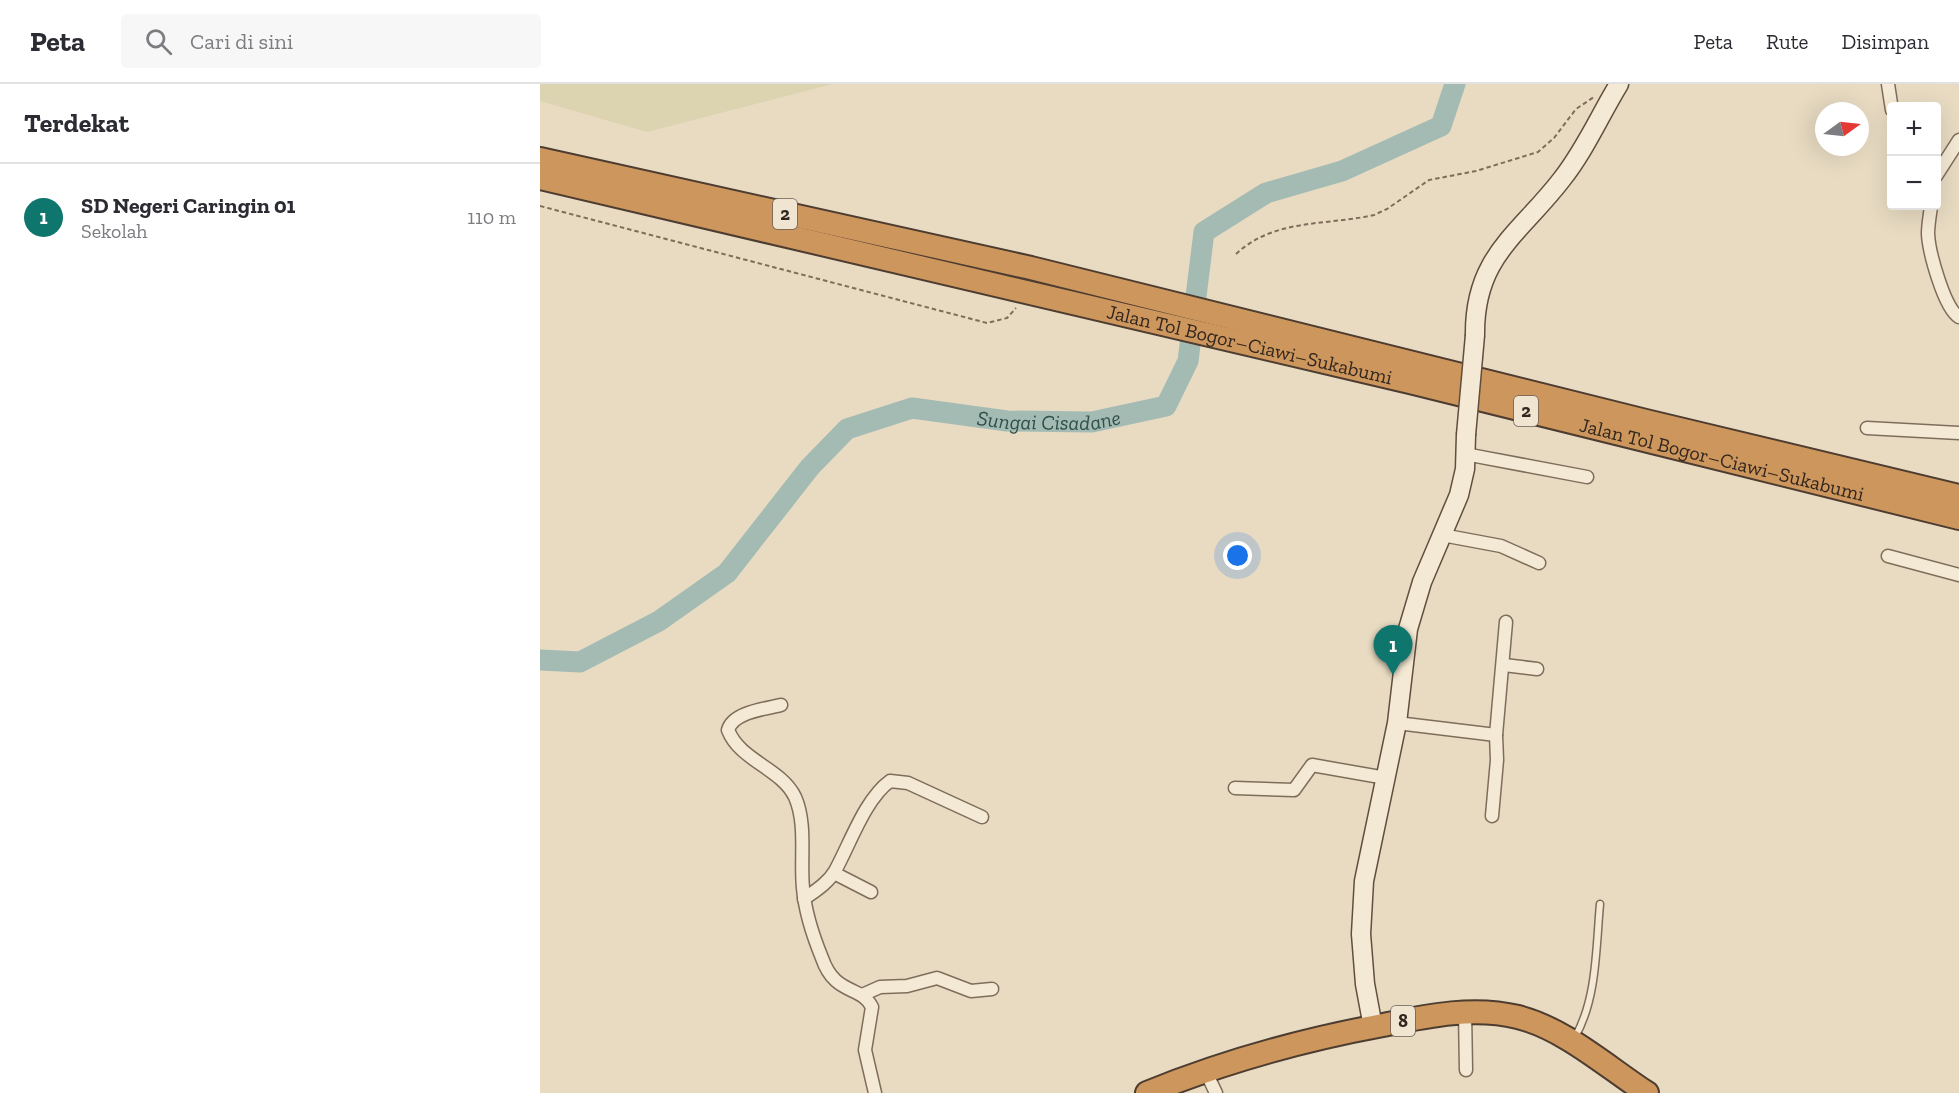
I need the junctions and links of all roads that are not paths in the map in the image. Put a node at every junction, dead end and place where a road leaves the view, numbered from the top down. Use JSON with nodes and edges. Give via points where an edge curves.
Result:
{"nodes":[{"id":1,"x":1888,"y":84,"type":"edge"},
{"id":2,"x":1615,"y":91,"type":"edge"},
{"id":3,"x":1891,"y":102,"type":"edge"},
{"id":4,"x":1959,"y":140,"type":"edge"},
{"id":5,"x":540,"y":159,"type":"edge"},
{"id":6,"x":1941,"y":168,"type":"edge"},
{"id":7,"x":540,"y":178,"type":"edge"},
{"id":8,"x":1930,"y":210,"type":"edge"},
{"id":9,"x":1024,"y":287,"type":"junction"},
{"id":10,"x":1959,"y":317,"type":"edge"},
{"id":11,"x":1868,"y":428,"type":"dead end"},
{"id":12,"x":1959,"y":433,"type":"edge"},
{"id":13,"x":1465,"y":454,"type":"junction"},
{"id":14,"x":1774,"y":462,"type":"junction"},
{"id":15,"x":1587,"y":477,"type":"dead end"},
{"id":16,"x":1959,"y":496,"type":"edge"},
{"id":17,"x":1959,"y":518,"type":"edge"},
{"id":18,"x":1442,"y":535,"type":"junction"},
{"id":19,"x":1888,"y":556,"type":"dead end"},
{"id":20,"x":1539,"y":562,"type":"dead end"},
{"id":21,"x":1959,"y":575,"type":"edge"},
{"id":22,"x":1506,"y":622,"type":"dead end"},
{"id":23,"x":1504,"y":665,"type":"junction"},
{"id":24,"x":1537,"y":669,"type":"dead end"},
{"id":25,"x":780,"y":705,"type":"dead end"},
{"id":26,"x":1397,"y":723,"type":"junction"},
{"id":27,"x":1496,"y":735,"type":"junction"},
{"id":28,"x":1386,"y":778,"type":"junction"},
{"id":29,"x":1235,"y":788,"type":"dead end"},
{"id":30,"x":1492,"y":816,"type":"dead end"},
{"id":31,"x":982,"y":817,"type":"dead end"},
{"id":32,"x":834,"y":873,"type":"junction"},
{"id":33,"x":872,"y":892,"type":"dead end"},
{"id":34,"x":804,"y":899,"type":"junction"},
{"id":35,"x":1600,"y":904,"type":"dead end"},
{"id":36,"x":992,"y":989,"type":"dead end"},
{"id":37,"x":862,"y":995,"type":"junction"},
{"id":38,"x":1466,"y":1012,"type":"junction"},
{"id":39,"x":1373,"y":1027,"type":"junction"},
{"id":40,"x":1572,"y":1042,"type":"junction"},
{"id":41,"x":1205,"y":1070,"type":"junction"},
{"id":42,"x":1466,"y":1071,"type":"dead end"},
{"id":43,"x":875,"y":1093,"type":"edge"},
{"id":44,"x":1147,"y":1093,"type":"edge"},
{"id":45,"x":1216,"y":1093,"type":"edge"},
{"id":46,"x":1647,"y":1093,"type":"edge"}],
"edges":[{"from":1,"to":3,"type":"street"},
{"from":2,"to":13,"type":"street","bridge":true,"via":[[1568,172],[1505,241],[1493,261],[1475,315]]},
{"from":4,"to":6,"type":"street"},
{"from":5,"to":9,"type":"highway","name":"Jalan Tol Bogor–Ciawi–Sukabumi","number":"2"},
{"from":7,"to":9,"type":"highway","name":"Jalan Tol Bogor–Ciawi–Sukabumi","number":"2"},
{"from":8,"to":10,"type":"street","via":[[1931,250],[1950,309]]},
{"from":9,"to":14,"type":"highway","name":"Jalan Tol Bogor–Ciawi–Sukabumi","number":"2","via":[[1412,373]]},
{"from":11,"to":12,"type":"street"},
{"from":13,"to":15,"type":"street"},
{"from":13,"to":18,"type":"street","via":[[1464,479]]},
{"from":14,"to":16,"type":"highway","name":"Jalan Tol Bogor–Ciawi–Sukabumi","number":"2"},
{"from":14,"to":17,"type":"highway","name":"Jalan Tol Bogor–Ciawi–Sukabumi","number":"2"},
{"from":18,"to":20,"type":"street","via":[[1501,546]]},
{"from":18,"to":26,"type":"street","via":[[1408,629]]},
{"from":19,"to":21,"type":"street"},
{"from":22,"to":23,"type":"street"},
{"from":23,"to":24,"type":"street"},
{"from":23,"to":27,"type":"street"},
{"from":25,"to":34,"type":"street","via":[[738,717],[728,730],[737,747],[794,795],[801,820]]},
{"from":26,"to":27,"type":"street"},
{"from":26,"to":28,"type":"street"},
{"from":27,"to":30,"type":"street"},
{"from":28,"to":29,"type":"street","via":[[1312,765],[1294,790]]},
{"from":28,"to":39,"type":"street","via":[[1364,881],[1361,915],[1365,984]]},
{"from":31,"to":32,"type":"street","via":[[908,783],[890,781],[857,827]]},
{"from":32,"to":33,"type":"street"},
{"from":32,"to":34,"type":"street"},
{"from":34,"to":37,"type":"street","via":[[828,973],[840,986]]},
{"from":35,"to":40,"type":"lane","via":[[1592,985]]},
{"from":36,"to":37,"type":"street","via":[[971,991],[937,978],[908,986],[880,987]]},
{"from":37,"to":43,"type":"street","via":[[872,1007],[865,1050]]},
{"from":38,"to":39,"type":"highway","number":"8"},
{"from":38,"to":40,"type":"highway","number":"8","via":[[1519,1017]]},
{"from":38,"to":42,"type":"street"},
{"from":39,"to":41,"type":"highway","number":"8"},
{"from":40,"to":46,"type":"highway","number":"8"},
{"from":41,"to":44,"type":"highway","number":"8"},
{"from":41,"to":45,"type":"street"}]}
